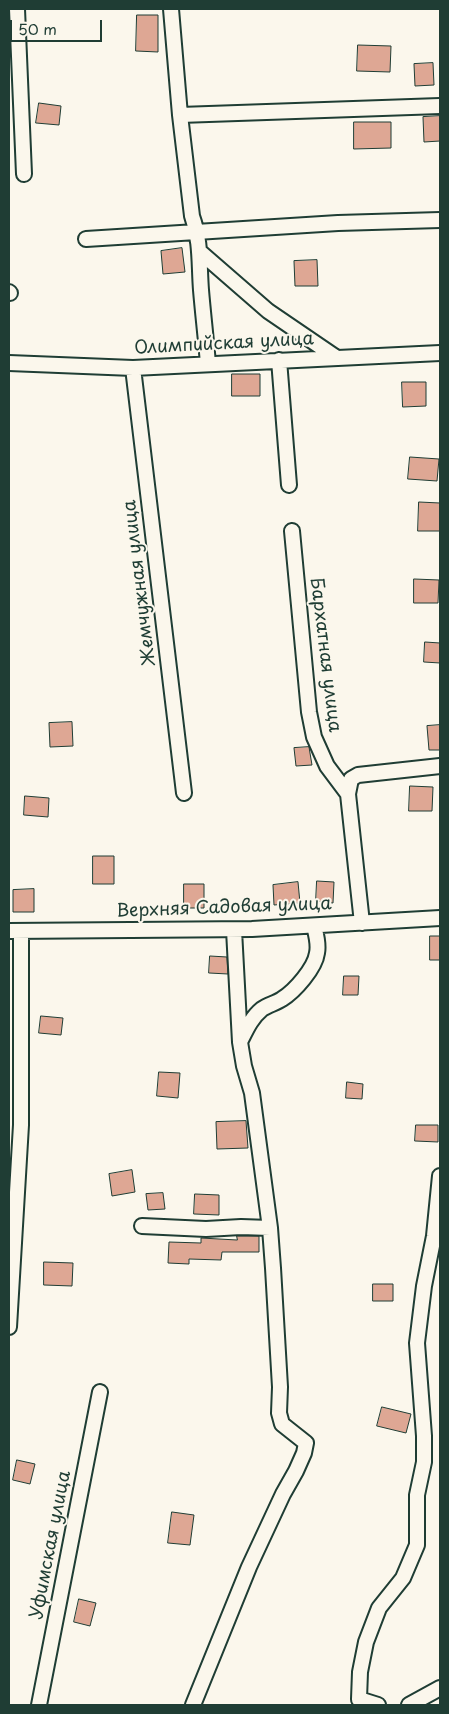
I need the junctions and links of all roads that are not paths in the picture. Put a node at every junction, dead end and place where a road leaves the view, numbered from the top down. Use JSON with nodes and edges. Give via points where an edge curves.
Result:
{"nodes":[{"id":1,"x":16,"y":9,"type":"edge"},
{"id":2,"x":171,"y":9,"type":"edge"},
{"id":3,"x":440,"y":106,"type":"edge"},
{"id":4,"x":180,"y":115,"type":"junction"},
{"id":5,"x":24,"y":174,"type":"dead end"},
{"id":6,"x":440,"y":220,"type":"edge"},
{"id":7,"x":198,"y":232,"type":"junction"},
{"id":8,"x":86,"y":239,"type":"dead end"},
{"id":9,"x":199,"y":250,"type":"junction"},
{"id":10,"x":440,"y":353,"type":"edge"},
{"id":11,"x":337,"y":358,"type":"junction"},
{"id":12,"x":279,"y":360,"type":"junction"},
{"id":13,"x":9,"y":363,"type":"edge"},
{"id":14,"x":208,"y":364,"type":"junction"},
{"id":15,"x":132,"y":368,"type":"junction"},
{"id":16,"x":289,"y":485,"type":"dead end"},
{"id":17,"x":292,"y":531,"type":"dead end"},
{"id":18,"x":440,"y":766,"type":"edge"},
{"id":19,"x":184,"y":793,"type":"dead end"},
{"id":20,"x":348,"y":794,"type":"junction"},
{"id":21,"x":440,"y":918,"type":"edge"},
{"id":22,"x":362,"y":923,"type":"junction"},
{"id":23,"x":314,"y":926,"type":"junction"},
{"id":24,"x":234,"y":930,"type":"junction"},
{"id":25,"x":15,"y":931,"type":"edge"},
{"id":26,"x":240,"y":1042,"type":"junction"},
{"id":27,"x":15,"y":1126,"type":"edge"},
{"id":28,"x":440,"y":1176,"type":"edge"},
{"id":29,"x":142,"y":1226,"type":"dead end"},
{"id":30,"x":270,"y":1228,"type":"junction"},
{"id":31,"x":9,"y":1327,"type":"edge"},
{"id":32,"x":100,"y":1392,"type":"dead end"},
{"id":33,"x":440,"y":1688,"type":"edge"},
{"id":34,"x":39,"y":1705,"type":"edge"},
{"id":35,"x":192,"y":1705,"type":"edge"},
{"id":36,"x":378,"y":1705,"type":"edge"},
{"id":37,"x":409,"y":1705,"type":"edge"}],
"edges":[{"from":1,"to":5,"type":"street"},
{"from":2,"to":4,"type":"street"},
{"from":3,"to":4,"type":"street"},
{"from":4,"to":7,"type":"street","via":[[192,216]]},
{"from":6,"to":7,"type":"street"},
{"from":7,"to":8,"type":"street"},
{"from":7,"to":9,"type":"street"},
{"from":9,"to":11,"type":"street","via":[[268,311]]},
{"from":9,"to":14,"type":"street"},
{"from":10,"to":11,"type":"street","name":"Олимпийская улица"},
{"from":11,"to":12,"type":"street","name":"Олимпийская улица"},
{"from":12,"to":14,"type":"street","name":"Олимпийская улица"},
{"from":12,"to":16,"type":"street"},
{"from":13,"to":15,"type":"street","name":"Олимпийская улица"},
{"from":14,"to":15,"type":"street","name":"Олимпийская улица"},
{"from":15,"to":19,"type":"street","name":"Жемчужная улица"},
{"from":17,"to":20,"type":"street","name":"Бархатная улица","via":[[314,737],[327,766]]},
{"from":18,"to":20,"type":"street","via":[[358,775],[351,779]]},
{"from":20,"to":22,"type":"street"},
{"from":21,"to":22,"type":"street","name":"Верхняя Садовая улица"},
{"from":22,"to":23,"type":"street","name":"Верхняя Садовая улица"},
{"from":23,"to":24,"type":"street","name":"Верхняя Садовая улица"},
{"from":23,"to":26,"type":"street","via":[[318,953],[306,975],[283,998],[262,1009]]},
{"from":24,"to":25,"type":"street","name":"Верхняя Садовая улица"},
{"from":24,"to":26,"type":"street"},
{"from":25,"to":27,"type":"street"},
{"from":26,"to":30,"type":"street","via":[[252,1093]]},
{"from":27,"to":31,"type":"street"},
{"from":28,"to":36,"type":"street","via":[[417,1343],[424,1444],[417,1546],[403,1578],[379,1608],[366,1642],[360,1672],[359,1699]]},
{"from":29,"to":30,"type":"street","via":[[206,1230]]},
{"from":30,"to":35,"type":"street","via":[[279,1413],[282,1424],[306,1443],[304,1454],[249,1567]]},
{"from":32,"to":34,"type":"street","name":"Уфимская улица"},
{"from":33,"to":37,"type":"street"}]}
